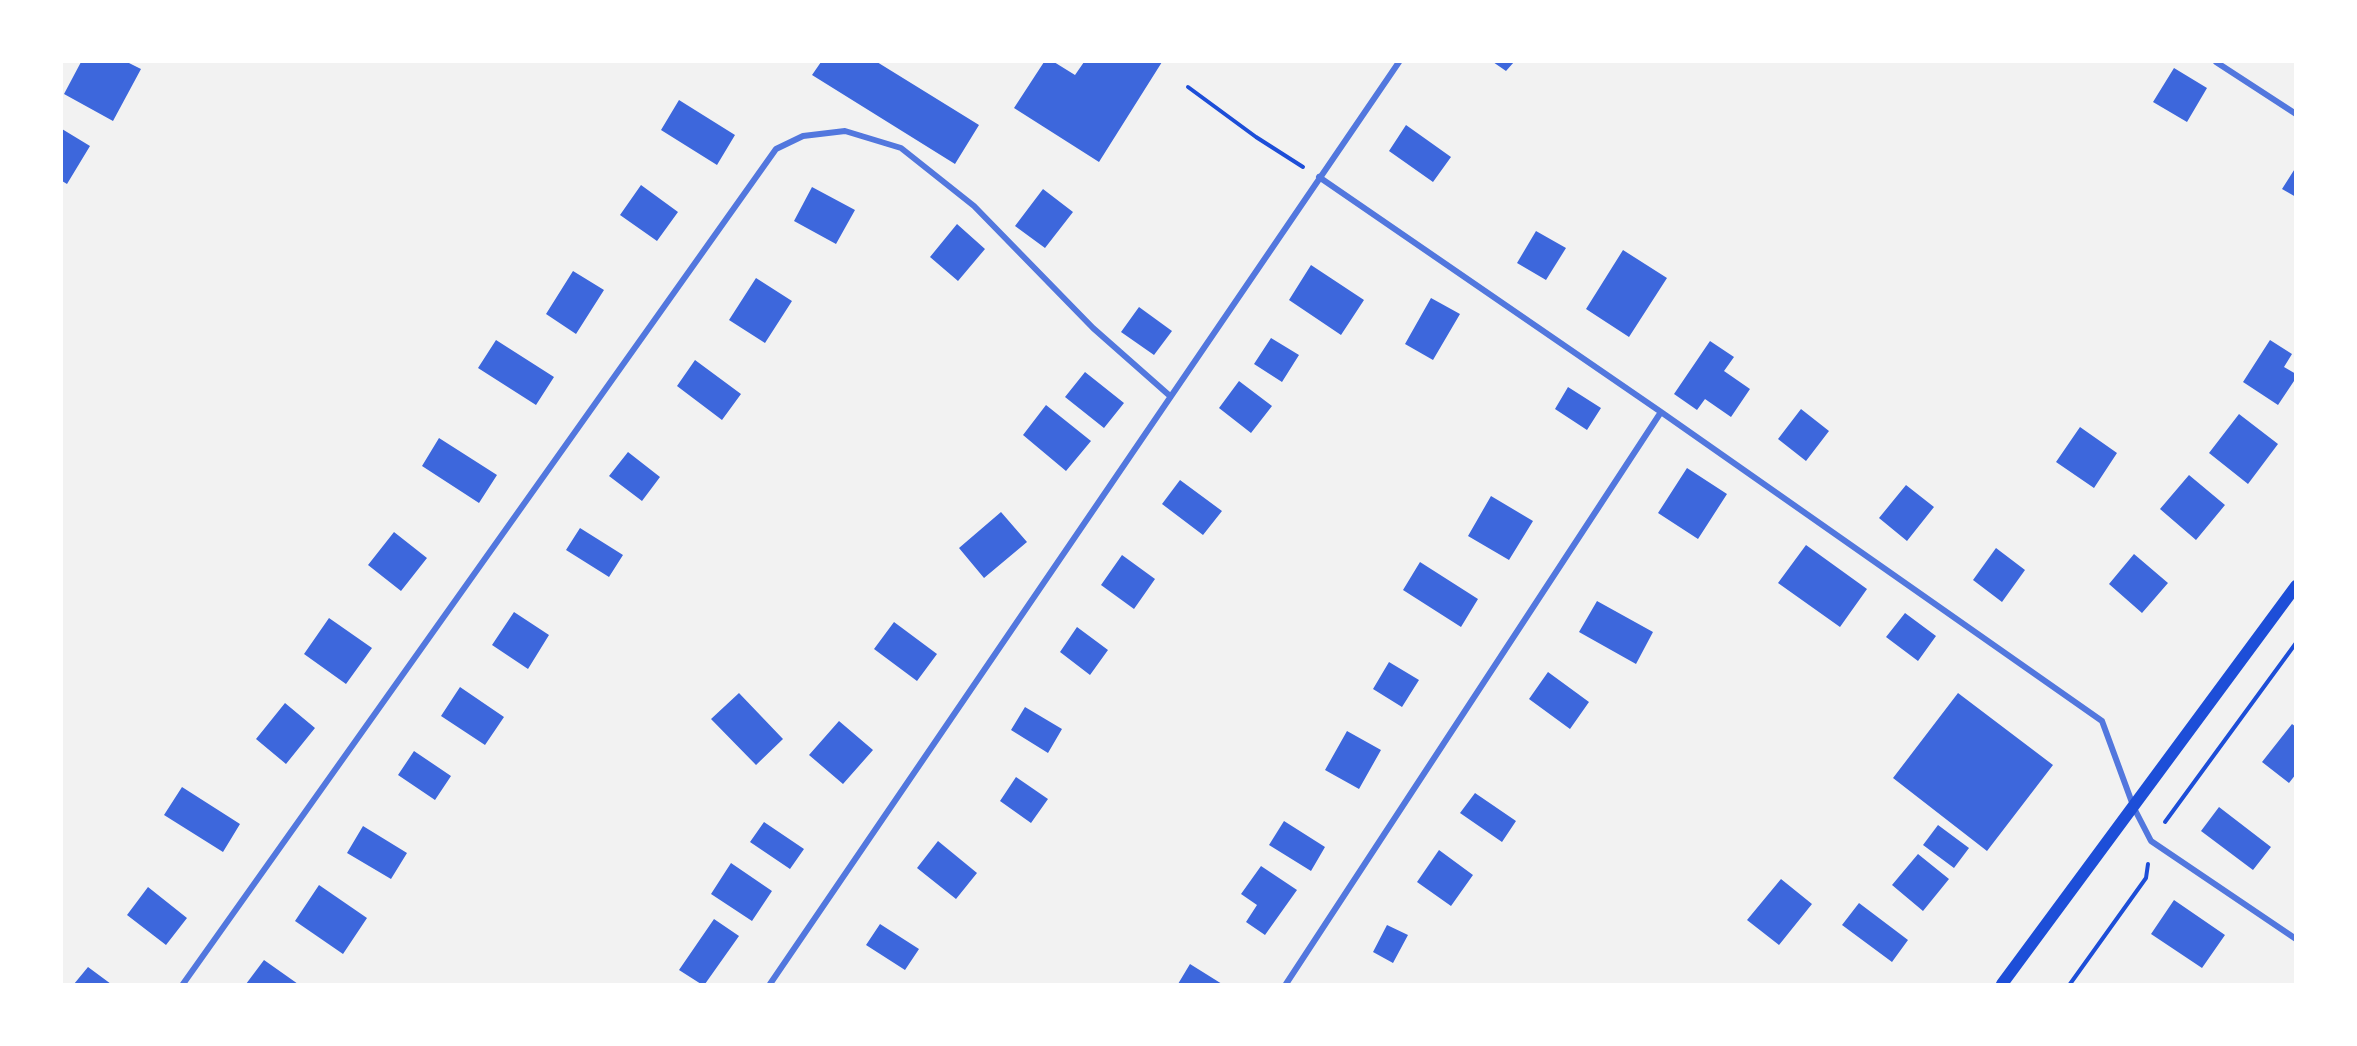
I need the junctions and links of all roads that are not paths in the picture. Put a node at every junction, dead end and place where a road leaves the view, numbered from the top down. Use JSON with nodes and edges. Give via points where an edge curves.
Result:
{"nodes":[{"id":1,"x":1398,"y":62,"type":"edge"},
{"id":2,"x":2216,"y":62,"type":"edge"},
{"id":3,"x":2295,"y":114,"type":"edge"},
{"id":4,"x":1320,"y":177,"type":"junction"},
{"id":5,"x":1170,"y":396,"type":"junction"},
{"id":6,"x":1661,"y":412,"type":"junction"},
{"id":7,"x":2295,"y":586,"type":"edge"},
{"id":8,"x":2134,"y":808,"type":"junction"},
{"id":9,"x":2295,"y":939,"type":"edge"},
{"id":10,"x":183,"y":984,"type":"edge"},
{"id":11,"x":770,"y":984,"type":"edge"},
{"id":12,"x":1286,"y":984,"type":"edge"},
{"id":13,"x":2002,"y":984,"type":"edge"}],
"edges":[{"from":1,"to":4,"type":"street"},
{"from":2,"to":3,"type":"street"},
{"from":4,"to":5,"type":"street"},
{"from":4,"to":6,"type":"street"},
{"from":5,"to":10,"type":"street","via":[[1093,328],[974,206],[901,148],[845,131],[803,136],[776,149]]},
{"from":5,"to":11,"type":"street"},
{"from":6,"to":8,"type":"street","via":[[2102,722]]},
{"from":6,"to":12,"type":"street"},
{"from":7,"to":8,"type":"main road"},
{"from":8,"to":9,"type":"street","via":[[2151,841]]},
{"from":8,"to":13,"type":"main road"}]}
